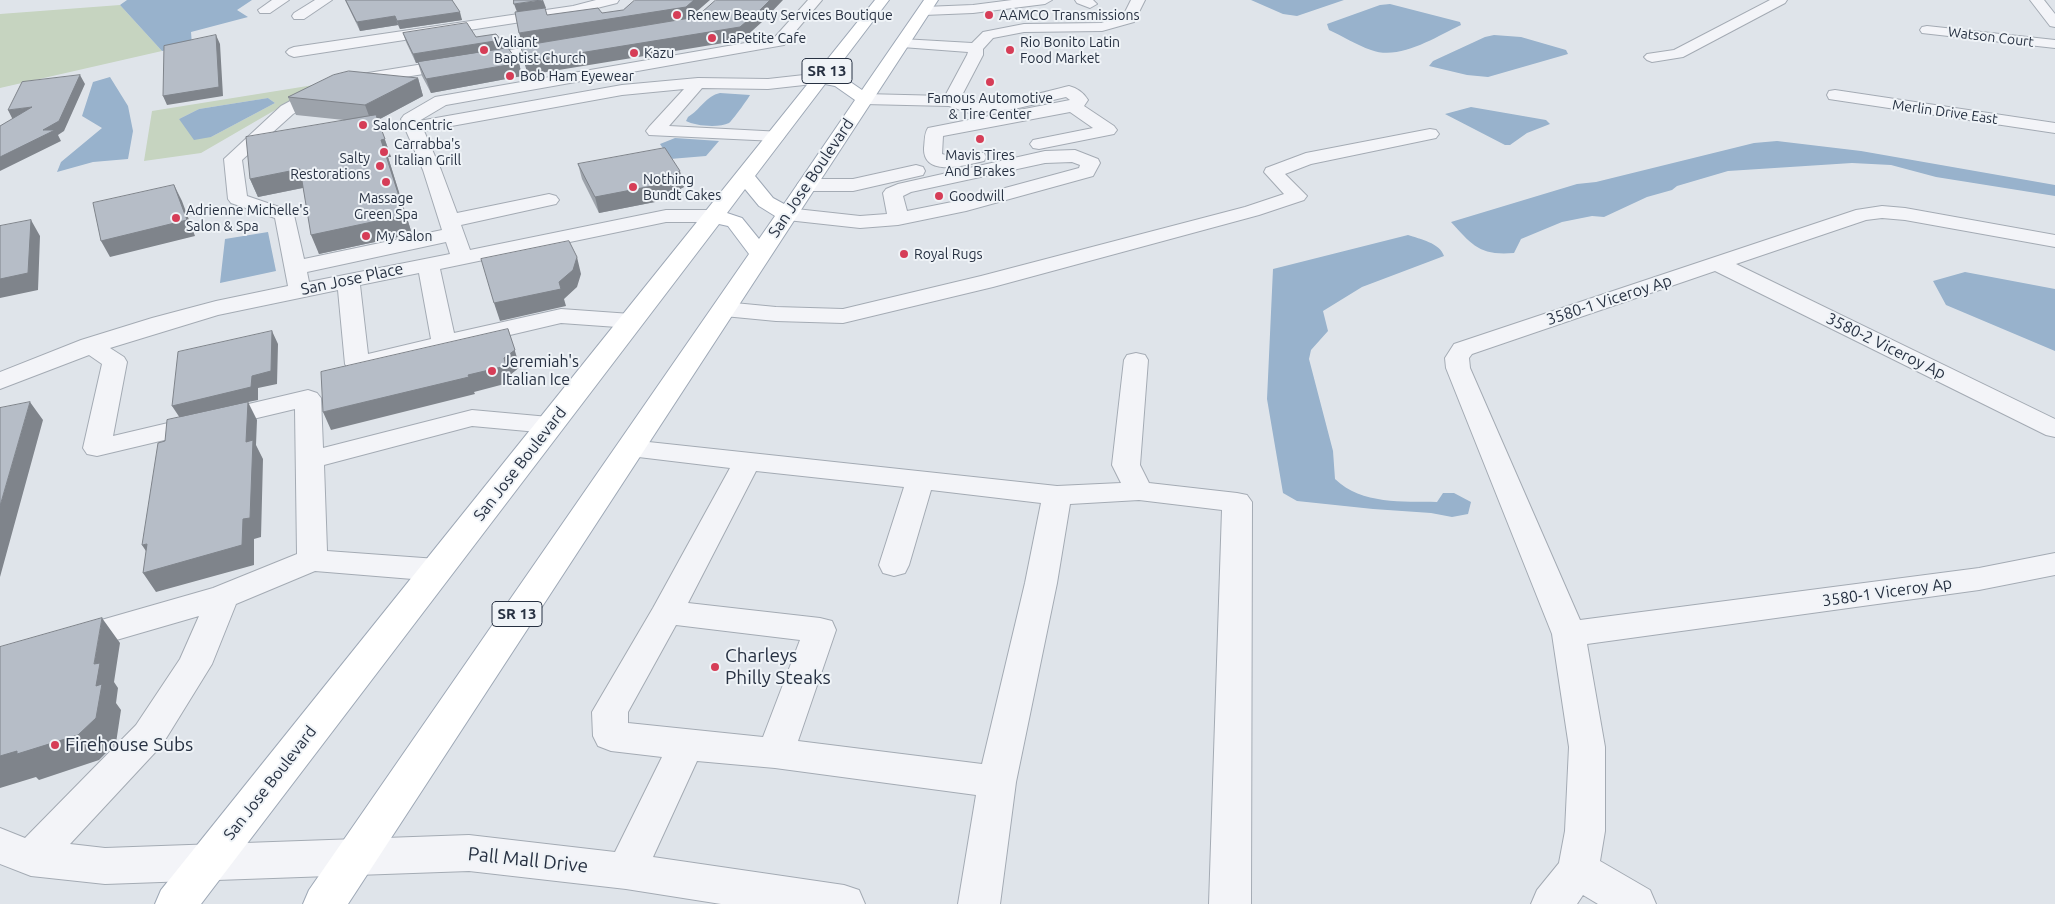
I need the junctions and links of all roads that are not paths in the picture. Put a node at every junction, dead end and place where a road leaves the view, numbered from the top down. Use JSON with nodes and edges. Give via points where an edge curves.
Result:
{"nodes":[{"id":1,"x":282,"y":0,"type":"edge"},
{"id":2,"x":325,"y":0,"type":"edge"},
{"id":3,"x":612,"y":0,"type":"edge"},
{"id":4,"x":815,"y":0,"type":"edge"},
{"id":5,"x":882,"y":0,"type":"edge"},
{"id":6,"x":1045,"y":0,"type":"edge"},
{"id":7,"x":1138,"y":0,"type":"edge"},
{"id":8,"x":1780,"y":0,"type":"edge"},
{"id":9,"x":2037,"y":0,"type":"edge"},
{"id":10,"x":927,"y":5,"type":"edge"},
{"id":11,"x":265,"y":10,"type":"dead end"},
{"id":12,"x":299,"y":16,"type":"dead end"},
{"id":13,"x":2055,"y":24,"type":"edge"},
{"id":14,"x":1927,"y":30,"type":"dead end"},
{"id":15,"x":902,"y":43,"type":"junction"},
{"id":16,"x":575,"y":44,"type":"edge"},
{"id":17,"x":2055,"y":44,"type":"edge"},
{"id":18,"x":976,"y":48,"type":"junction"},
{"id":19,"x":294,"y":52,"type":"dead end"},
{"id":20,"x":1652,"y":57,"type":"dead end"},
{"id":21,"x":718,"y":68,"type":"dead end"},
{"id":22,"x":775,"y":68,"type":"dead end"},
{"id":23,"x":689,"y":71,"type":"junction"},
{"id":24,"x":822,"y":78,"type":"junction"},
{"id":25,"x":1835,"y":95,"type":"dead end"},
{"id":26,"x":864,"y":99,"type":"junction"},
{"id":27,"x":951,"y":101,"type":"junction"},
{"id":28,"x":1073,"y":106,"type":"junction"},
{"id":29,"x":414,"y":128,"type":"junction"},
{"id":30,"x":2055,"y":128,"type":"edge"},
{"id":31,"x":1430,"y":134,"type":"dead end"},
{"id":32,"x":776,"y":136,"type":"junction"},
{"id":33,"x":949,"y":163,"type":"junction"},
{"id":34,"x":745,"y":177,"type":"junction"},
{"id":35,"x":807,"y":185,"type":"junction"},
{"id":36,"x":549,"y":200,"type":"dead end"},
{"id":37,"x":787,"y":214,"type":"junction"},
{"id":38,"x":714,"y":216,"type":"junction"},
{"id":39,"x":898,"y":219,"type":"junction"},
{"id":40,"x":452,"y":228,"type":"junction"},
{"id":41,"x":2055,"y":241,"type":"edge"},
{"id":42,"x":760,"y":255,"type":"junction"},
{"id":43,"x":462,"y":257,"type":"junction"},
{"id":44,"x":1718,"y":264,"type":"junction"},
{"id":45,"x":295,"y":268,"type":"junction"},
{"id":46,"x":430,"y":274,"type":"junction"},
{"id":47,"x":348,"y":280,"type":"junction"},
{"id":48,"x":300,"y":290,"type":"junction"},
{"id":49,"x":724,"y":309,"type":"junction"},
{"id":50,"x":631,"y":321,"type":"junction"},
{"id":51,"x":444,"y":344,"type":"junction"},
{"id":52,"x":90,"y":345,"type":"junction"},
{"id":53,"x":1136,"y":360,"type":"dead end"},
{"id":54,"x":0,"y":382,"type":"edge"},
{"id":55,"x":549,"y":425,"type":"junction"},
{"id":56,"x":2055,"y":429,"type":"edge"},
{"id":57,"x":630,"y":448,"type":"junction"},
{"id":58,"x":310,"y":460,"type":"junction"},
{"id":59,"x":747,"y":461,"type":"junction"},
{"id":60,"x":920,"y":481,"type":"junction"},
{"id":61,"x":1139,"y":491,"type":"junction"},
{"id":62,"x":1057,"y":495,"type":"junction"},
{"id":63,"x":312,"y":560,"type":"junction"},
{"id":64,"x":2055,"y":564,"type":"edge"},
{"id":65,"x":894,"y":565,"type":"dead end"},
{"id":66,"x":437,"y":570,"type":"junction"},
{"id":67,"x":223,"y":597,"type":"junction"},
{"id":68,"x":667,"y":612,"type":"junction"},
{"id":69,"x":1569,"y":634,"type":"junction"},
{"id":70,"x":46,"y":648,"type":"edge"},
{"id":71,"x":686,"y":745,"type":"junction"},
{"id":72,"x":776,"y":753,"type":"junction"},
{"id":73,"x":997,"y":782,"type":"junction"},
{"id":74,"x":15,"y":852,"type":"edge"},
{"id":75,"x":355,"y":857,"type":"junction"},
{"id":76,"x":209,"y":861,"type":"junction"},
{"id":77,"x":1578,"y":870,"type":"junction"},
{"id":78,"x":626,"y":871,"type":"junction"},
{"id":79,"x":176,"y":904,"type":"edge"},
{"id":80,"x":324,"y":904,"type":"edge"},
{"id":81,"x":844,"y":904,"type":"edge"},
{"id":82,"x":979,"y":904,"type":"edge"},
{"id":83,"x":1230,"y":904,"type":"edge"},
{"id":84,"x":1552,"y":904,"type":"edge"},
{"id":85,"x":1635,"y":904,"type":"edge"}],
"edges":[{"from":1,"to":11,"type":"street"},
{"from":2,"to":12,"type":"street"},
{"from":3,"to":19,"type":"street","via":[[573,10]]},
{"from":4,"to":23,"type":"street","via":[[779,42]]},
{"from":5,"to":24,"type":"main road","name":"San Jose Boulevard","number":"SR 13"},
{"from":6,"to":10,"type":"street","via":[[973,10]]},
{"from":7,"to":18,"type":"street","via":[[1129,19],[1102,27],[1024,28],[988,35]]},
{"from":8,"to":20,"type":"street","via":[[1678,54]]},
{"from":9,"to":13,"type":"street"},
{"from":10,"to":15,"type":"main road","name":"San Jose Boulevard","number":"SR 13"},
{"from":14,"to":17,"type":"street","name":"Watson Court"},
{"from":15,"to":18,"type":"street"},
{"from":15,"to":26,"type":"main road","name":"San Jose Boulevard","number":"SR 13"},
{"from":16,"to":45,"type":"street","via":[[368,78],[326,88],[287,110],[233,159],[238,199],[284,214]]},
{"from":18,"to":27,"type":"street"},
{"from":21,"to":23,"type":"street"},
{"from":22,"to":24,"type":"street"},
{"from":23,"to":24,"type":"street","via":[[768,84]]},
{"from":23,"to":29,"type":"street","via":[[622,90]]},
{"from":23,"to":29,"type":"street","via":[[441,102],[410,119]]},
{"from":23,"to":32,"type":"street","via":[[655,131]]},
{"from":24,"to":26,"type":"main road","via":[[840,82]]},
{"from":24,"to":32,"type":"main road","name":"San Jose Boulevard","number":"SR 13"},
{"from":25,"to":30,"type":"street","name":"Merlin Drive East"},
{"from":26,"to":27,"type":"street"},
{"from":26,"to":35,"type":"main road","name":"San Jose Boulevard","number":"SR 13"},
{"from":27,"to":28,"type":"street","via":[[969,108],[1014,104],[1069,91],[1080,100]]},
{"from":28,"to":33,"type":"street","via":[[934,132],[933,157]]},
{"from":28,"to":33,"type":"street","via":[[1108,130]]},
{"from":29,"to":40,"type":"street"},
{"from":31,"to":49,"type":"street","via":[[1306,159],[1272,172],[1298,196],[986,282],[843,316]]},
{"from":32,"to":34,"type":"main road","name":"San Jose Boulevard","number":"SR 13"},
{"from":33,"to":35,"type":"street","via":[[853,185]]},
{"from":34,"to":37,"type":"main road","via":[[766,202]]},
{"from":34,"to":38,"type":"main road","name":"San Jose Boulevard","number":"SR 13"},
{"from":35,"to":37,"type":"main road","name":"San Jose Boulevard","number":"SR 13"},
{"from":36,"to":40,"type":"street"},
{"from":37,"to":39,"type":"street","via":[[860,222]]},
{"from":37,"to":42,"type":"main road","name":"San Jose Boulevard","number":"SR 13"},
{"from":38,"to":42,"type":"main road","via":[[735,222]]},
{"from":38,"to":43,"type":"street","name":"San Jose Place","via":[[666,216]]},
{"from":38,"to":50,"type":"main road","name":"San Jose Boulevard","number":"SR 13"},
{"from":39,"to":39,"type":"street","via":[[959,207],[1086,172],[1091,163],[1075,156],[1045,157],[905,188],[893,193]]},
{"from":40,"to":43,"type":"street"},
{"from":40,"to":45,"type":"street"},
{"from":41,"to":44,"type":"street","name":"3580-1 Viceroy Ap","via":[[1882,212],[1863,214]]},
{"from":42,"to":49,"type":"main road","name":"San Jose Boulevard","number":"SR 13"},
{"from":43,"to":46,"type":"street","name":"San Jose Place"},
{"from":44,"to":56,"type":"street","name":"3580-2 Viceroy Ap"},
{"from":44,"to":69,"type":"street","name":"3580-1 Viceroy Ap","via":[[1462,349],[1457,358],[1458,368]]},
{"from":45,"to":48,"type":"street"},
{"from":46,"to":47,"type":"street","name":"San Jose Place"},
{"from":46,"to":51,"type":"street"},
{"from":47,"to":48,"type":"street","name":"San Jose Place"},
{"from":47,"to":51,"type":"street","via":[[356,364]]},
{"from":48,"to":52,"type":"street","name":"San Jose Place","via":[[173,318]]},
{"from":49,"to":57,"type":"main road","name":"San Jose Boulevard","number":"SR 13"},
{"from":50,"to":51,"type":"street","via":[[561,316]]},
{"from":50,"to":55,"type":"main road","name":"San Jose Boulevard","number":"SR 13"},
{"from":52,"to":54,"type":"street","name":"San Jose Place"},
{"from":52,"to":58,"type":"street","via":[[115,362],[96,448],[308,398]]},
{"from":53,"to":61,"type":"street","via":[[1126,465]]},
{"from":55,"to":58,"type":"street","via":[[472,418]]},
{"from":55,"to":66,"type":"main road","name":"San Jose Boulevard","number":"SR 13"},
{"from":57,"to":59,"type":"street"},
{"from":57,"to":75,"type":"main road","name":"San Jose Boulevard","number":"SR 13"},
{"from":58,"to":63,"type":"street"},
{"from":59,"to":60,"type":"street"},
{"from":59,"to":68,"type":"street"},
{"from":60,"to":62,"type":"street"},
{"from":60,"to":65,"type":"street"},
{"from":61,"to":62,"type":"street"},
{"from":61,"to":83,"type":"street","via":[[1237,502]]},
{"from":62,"to":73,"type":"street"},
{"from":63,"to":66,"type":"street"},
{"from":63,"to":67,"type":"street"},
{"from":64,"to":69,"type":"street","name":"3580-1 Viceroy Ap","via":[[1971,580]]},
{"from":66,"to":76,"type":"main road","name":"San Jose Boulevard","number":"SR 13"},
{"from":67,"to":70,"type":"street"},
{"from":67,"to":74,"type":"street","via":[[195,664],[148,735]]},
{"from":68,"to":71,"type":"street","via":[[610,712],[611,736]]},
{"from":68,"to":72,"type":"street","via":[[820,630]]},
{"from":69,"to":77,"type":"street","name":"3580-1 Viceroy Ap","via":[[1587,747],[1585,831]]},
{"from":71,"to":72,"type":"street"},
{"from":71,"to":78,"type":"street"},
{"from":72,"to":73,"type":"street"},
{"from":73,"to":82,"type":"street"},
{"from":74,"to":76,"type":"street","name":"Pall Mall Drive","via":[[105,866]]},
{"from":75,"to":76,"type":"street","name":"Pall Mall Drive"},
{"from":75,"to":78,"type":"street","name":"Pall Mall Drive","via":[[469,853]]},
{"from":75,"to":80,"type":"main road","name":"San Jose Boulevard","number":"SR 13"},
{"from":76,"to":79,"type":"main road","name":"San Jose Boulevard","number":"SR 13"},
{"from":77,"to":84,"type":"street"},
{"from":77,"to":85,"type":"street"},
{"from":78,"to":81,"type":"street","name":"Pall Mall Drive"}]}
